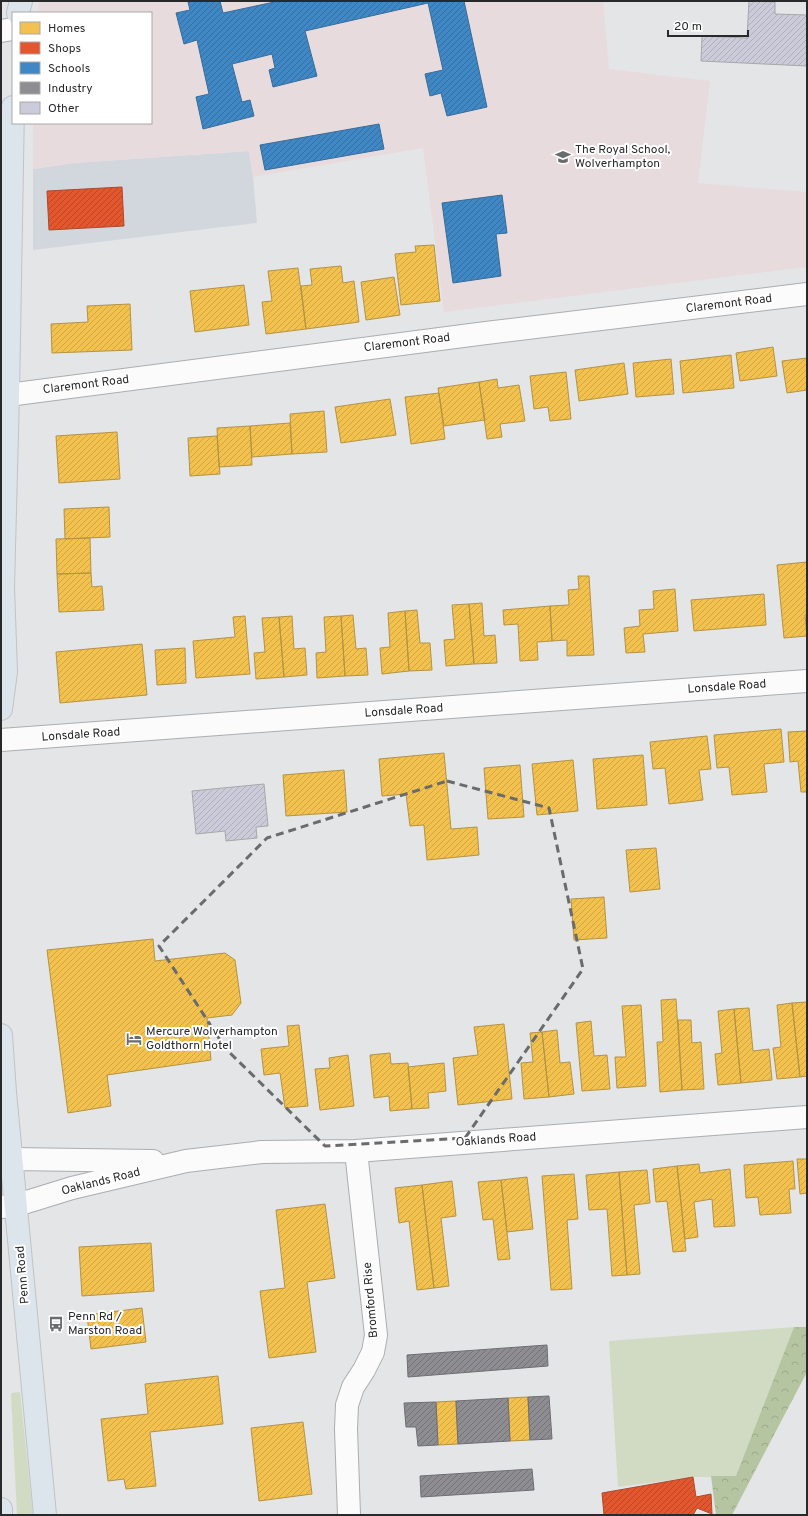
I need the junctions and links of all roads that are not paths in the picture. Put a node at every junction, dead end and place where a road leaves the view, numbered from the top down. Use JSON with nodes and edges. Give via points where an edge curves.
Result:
{"nodes":[{"id":1,"x":21,"y":1,"type":"edge"},
{"id":2,"x":18,"y":12,"type":"edge"},
{"id":3,"x":12,"y":29,"type":"edge"},
{"id":4,"x":1,"y":31,"type":"edge"},
{"id":5,"x":13,"y":124,"type":"edge"},
{"id":6,"x":807,"y":294,"type":"edge"},
{"id":7,"x":8,"y":395,"type":"junction"},
{"id":8,"x":2,"y":590,"type":"edge"},
{"id":9,"x":807,"y":681,"type":"edge"},
{"id":10,"x":1,"y":709,"type":"edge"},
{"id":11,"x":1,"y":740,"type":"edge"},
{"id":12,"x":1,"y":1035,"type":"edge"},
{"id":13,"x":807,"y":1118,"type":"edge"},
{"id":14,"x":356,"y":1150,"type":"junction"},
{"id":15,"x":6,"y":1159,"type":"edge"},
{"id":16,"x":186,"y":1161,"type":"junction"},
{"id":17,"x":9,"y":1206,"type":"edge"},
{"id":18,"x":1,"y":1508,"type":"edge"},
{"id":19,"x":1,"y":1515,"type":"edge"},
{"id":20,"x":46,"y":1515,"type":"edge"},
{"id":21,"x":349,"y":1515,"type":"edge"}],
"edges":[{"from":1,"to":2,"type":"highway"},
{"from":3,"to":4,"type":"street"},
{"from":5,"to":7,"type":"highway"},
{"from":6,"to":7,"type":"street","name":"Claremont Road"},
{"from":7,"to":8,"type":"highway"},
{"from":8,"to":10,"type":"highway","via":[[6,672]]},
{"from":9,"to":11,"type":"street","name":"Lonsdale Road"},
{"from":12,"to":15,"type":"highway","name":"Penn Road"},
{"from":13,"to":14,"type":"street","name":"Oaklands Road"},
{"from":14,"to":16,"type":"street","name":"Oaklands Road","via":[[262,1152]]},
{"from":14,"to":21,"type":"street","name":"Bromford Rise","via":[[376,1335],[373,1352],[353,1387],[347,1405]]},
{"from":15,"to":16,"type":"street","name":"Oaklands Road"},
{"from":15,"to":17,"type":"highway","name":"Penn Road"},
{"from":16,"to":17,"type":"street","name":"Oaklands Road"},
{"from":17,"to":20,"type":"highway","name":"Penn Road"},
{"from":18,"to":19,"type":"highway"}]}
